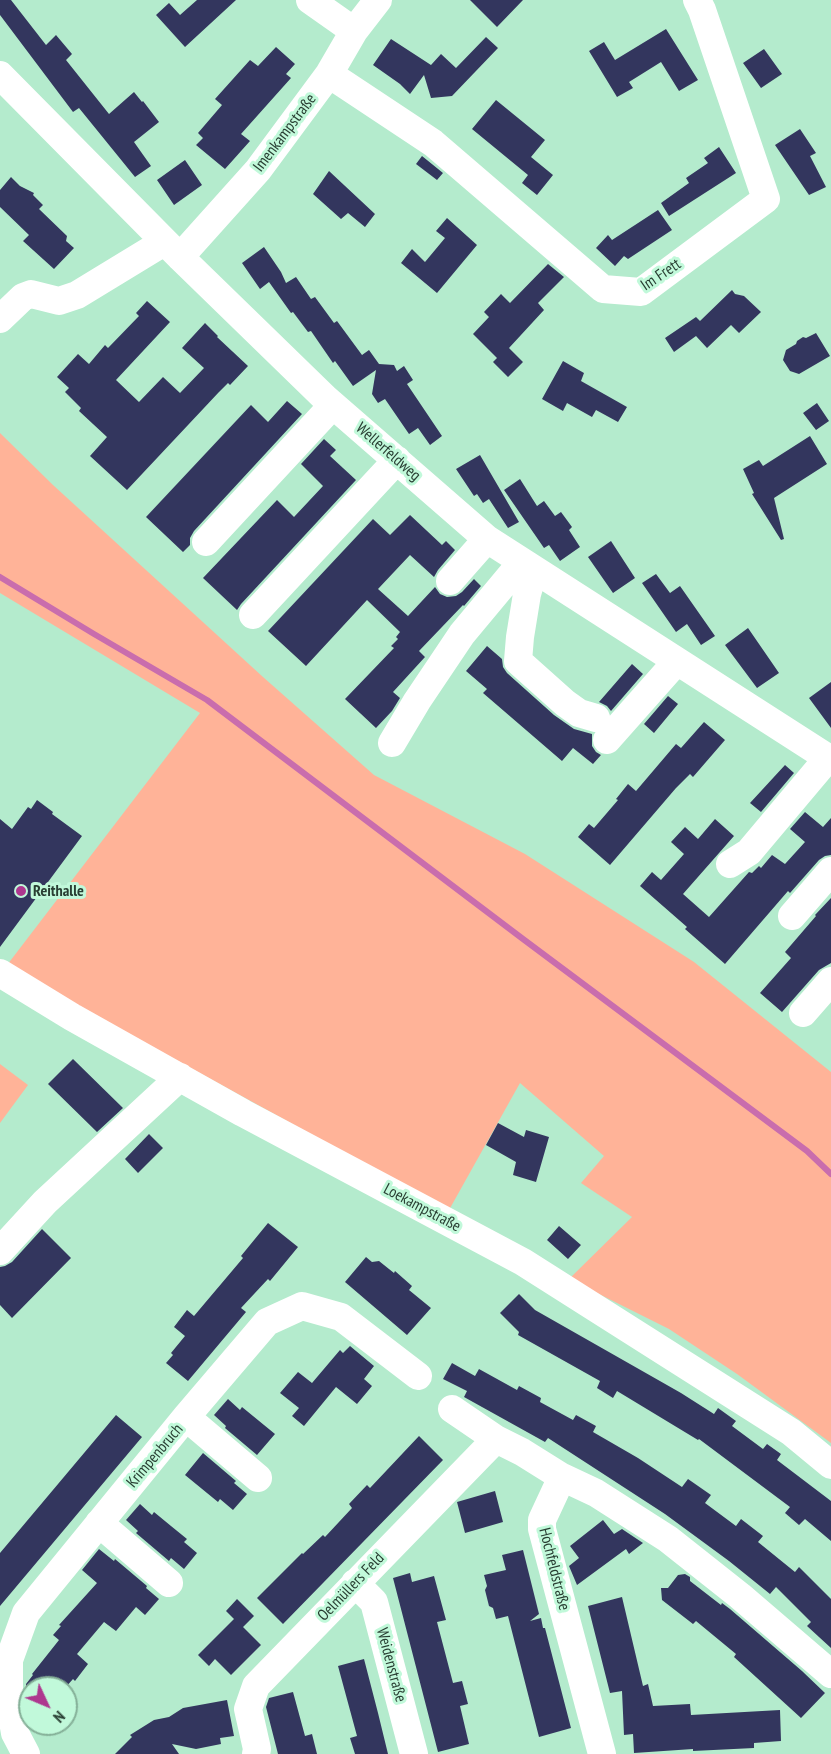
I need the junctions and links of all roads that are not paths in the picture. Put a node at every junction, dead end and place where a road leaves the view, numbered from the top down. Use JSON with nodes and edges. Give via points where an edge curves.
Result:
{"nodes":[{"id":1,"x":310,"y":0,"type":"edge"},
{"id":2,"x":378,"y":0,"type":"edge"},
{"id":3,"x":697,"y":0,"type":"edge"},
{"id":4,"x":354,"y":31,"type":"junction"},
{"id":5,"x":329,"y":74,"type":"junction"},
{"id":6,"x":0,"y":75,"type":"edge"},
{"id":7,"x":172,"y":249,"type":"junction"},
{"id":8,"x":0,"y":319,"type":"edge"},
{"id":9,"x":333,"y":405,"type":"junction"},
{"id":10,"x":397,"y":460,"type":"junction"},
{"id":11,"x":487,"y":539,"type":"junction"},
{"id":12,"x":206,"y":542,"type":"dead end"},
{"id":13,"x":528,"y":566,"type":"junction"},
{"id":14,"x":450,"y":581,"type":"dead end"},
{"id":15,"x":254,"y":615,"type":"dead end"},
{"id":16,"x":677,"y":661,"type":"junction"},
{"id":17,"x":392,"y":743,"type":"dead end"},
{"id":18,"x":830,"y":759,"type":"edge"},
{"id":19,"x":730,"y":864,"type":"dead end"},
{"id":20,"x":831,"y":871,"type":"edge"},
{"id":21,"x":792,"y":916,"type":"dead end"},
{"id":22,"x":0,"y":973,"type":"edge"},
{"id":23,"x":831,"y":981,"type":"edge"},
{"id":24,"x":803,"y":1013,"type":"dead end"},
{"id":25,"x":180,"y":1077,"type":"junction"},
{"id":26,"x":0,"y":1251,"type":"edge"},
{"id":27,"x":418,"y":1376,"type":"dead end"},
{"id":28,"x":452,"y":1409,"type":"dead end"},
{"id":29,"x":186,"y":1417,"type":"junction"},
{"id":30,"x":496,"y":1439,"type":"junction"},
{"id":31,"x":831,"y":1465,"type":"edge"},
{"id":32,"x":562,"y":1477,"type":"junction"},
{"id":33,"x":258,"y":1478,"type":"dead end"},
{"id":34,"x":99,"y":1523,"type":"junction"},
{"id":35,"x":355,"y":1582,"type":"junction"},
{"id":36,"x":169,"y":1583,"type":"dead end"},
{"id":37,"x":831,"y":1674,"type":"edge"},
{"id":38,"x":26,"y":1754,"type":"edge"},
{"id":39,"x":256,"y":1754,"type":"edge"},
{"id":40,"x":414,"y":1754,"type":"edge"},
{"id":41,"x":602,"y":1754,"type":"edge"}],
"edges":[{"from":1,"to":4,"type":"street"},
{"from":2,"to":4,"type":"street","name":"Imenkampstraße"},
{"from":3,"to":5,"type":"street","name":"Im Frett","via":[[766,199],[641,292],[603,289],[434,142]]},
{"from":4,"to":5,"type":"street","name":"Imenkampstraße"},
{"from":5,"to":7,"type":"street","name":"Imenkampstraße","via":[[258,170]]},
{"from":6,"to":7,"type":"street","name":"Wellerfeldweg"},
{"from":7,"to":8,"type":"street","name":"Imenkampstraße","via":[[59,301],[32,294],[23,297]]},
{"from":7,"to":9,"type":"street","name":"Wellerfeldweg"},
{"from":9,"to":10,"type":"street","name":"Wellerfeldweg"},
{"from":9,"to":12,"type":"street"},
{"from":10,"to":11,"type":"street","name":"Wellerfeldweg"},
{"from":10,"to":15,"type":"street"},
{"from":11,"to":13,"type":"street","name":"Wellerfeldweg"},
{"from":11,"to":14,"type":"street"},
{"from":13,"to":16,"type":"street","name":"Wellerfeldweg"},
{"from":13,"to":16,"type":"street","via":[[518,661],[565,703],[602,729]]},
{"from":13,"to":17,"type":"street","via":[[462,634]]},
{"from":16,"to":18,"type":"street","name":"Wellerfeldweg"},
{"from":18,"to":19,"type":"street","via":[[749,852]]},
{"from":20,"to":21,"type":"street"},
{"from":22,"to":25,"type":"street","name":"Loekampstraße"},
{"from":23,"to":24,"type":"street"},
{"from":25,"to":26,"type":"street","via":[[45,1202]]},
{"from":25,"to":31,"type":"street","name":"Loekampstraße","via":[[523,1262],[791,1432]]},
{"from":27,"to":29,"type":"street","name":"Krimpenbruch","via":[[340,1317],[302,1306],[267,1322]]},
{"from":28,"to":30,"type":"street"},
{"from":29,"to":33,"type":"street"},
{"from":29,"to":34,"type":"street","name":"Krimpenbruch"},
{"from":30,"to":32,"type":"street"},
{"from":30,"to":35,"type":"street","name":"Oelmüllers Feld"},
{"from":32,"to":37,"type":"street","via":[[596,1493],[668,1539]]},
{"from":32,"to":41,"type":"street","name":"Hochfeldstraße","via":[[542,1520],[542,1529]]},
{"from":34,"to":36,"type":"street"},
{"from":34,"to":38,"type":"street","name":"Krimpenbruch","via":[[26,1613],[9,1660],[9,1699],[15,1733]]},
{"from":35,"to":39,"type":"street","name":"Oelmüllers Feld","via":[[256,1686],[248,1709]]},
{"from":35,"to":40,"type":"street","name":"Weidenstraße","via":[[374,1602]]}]}
